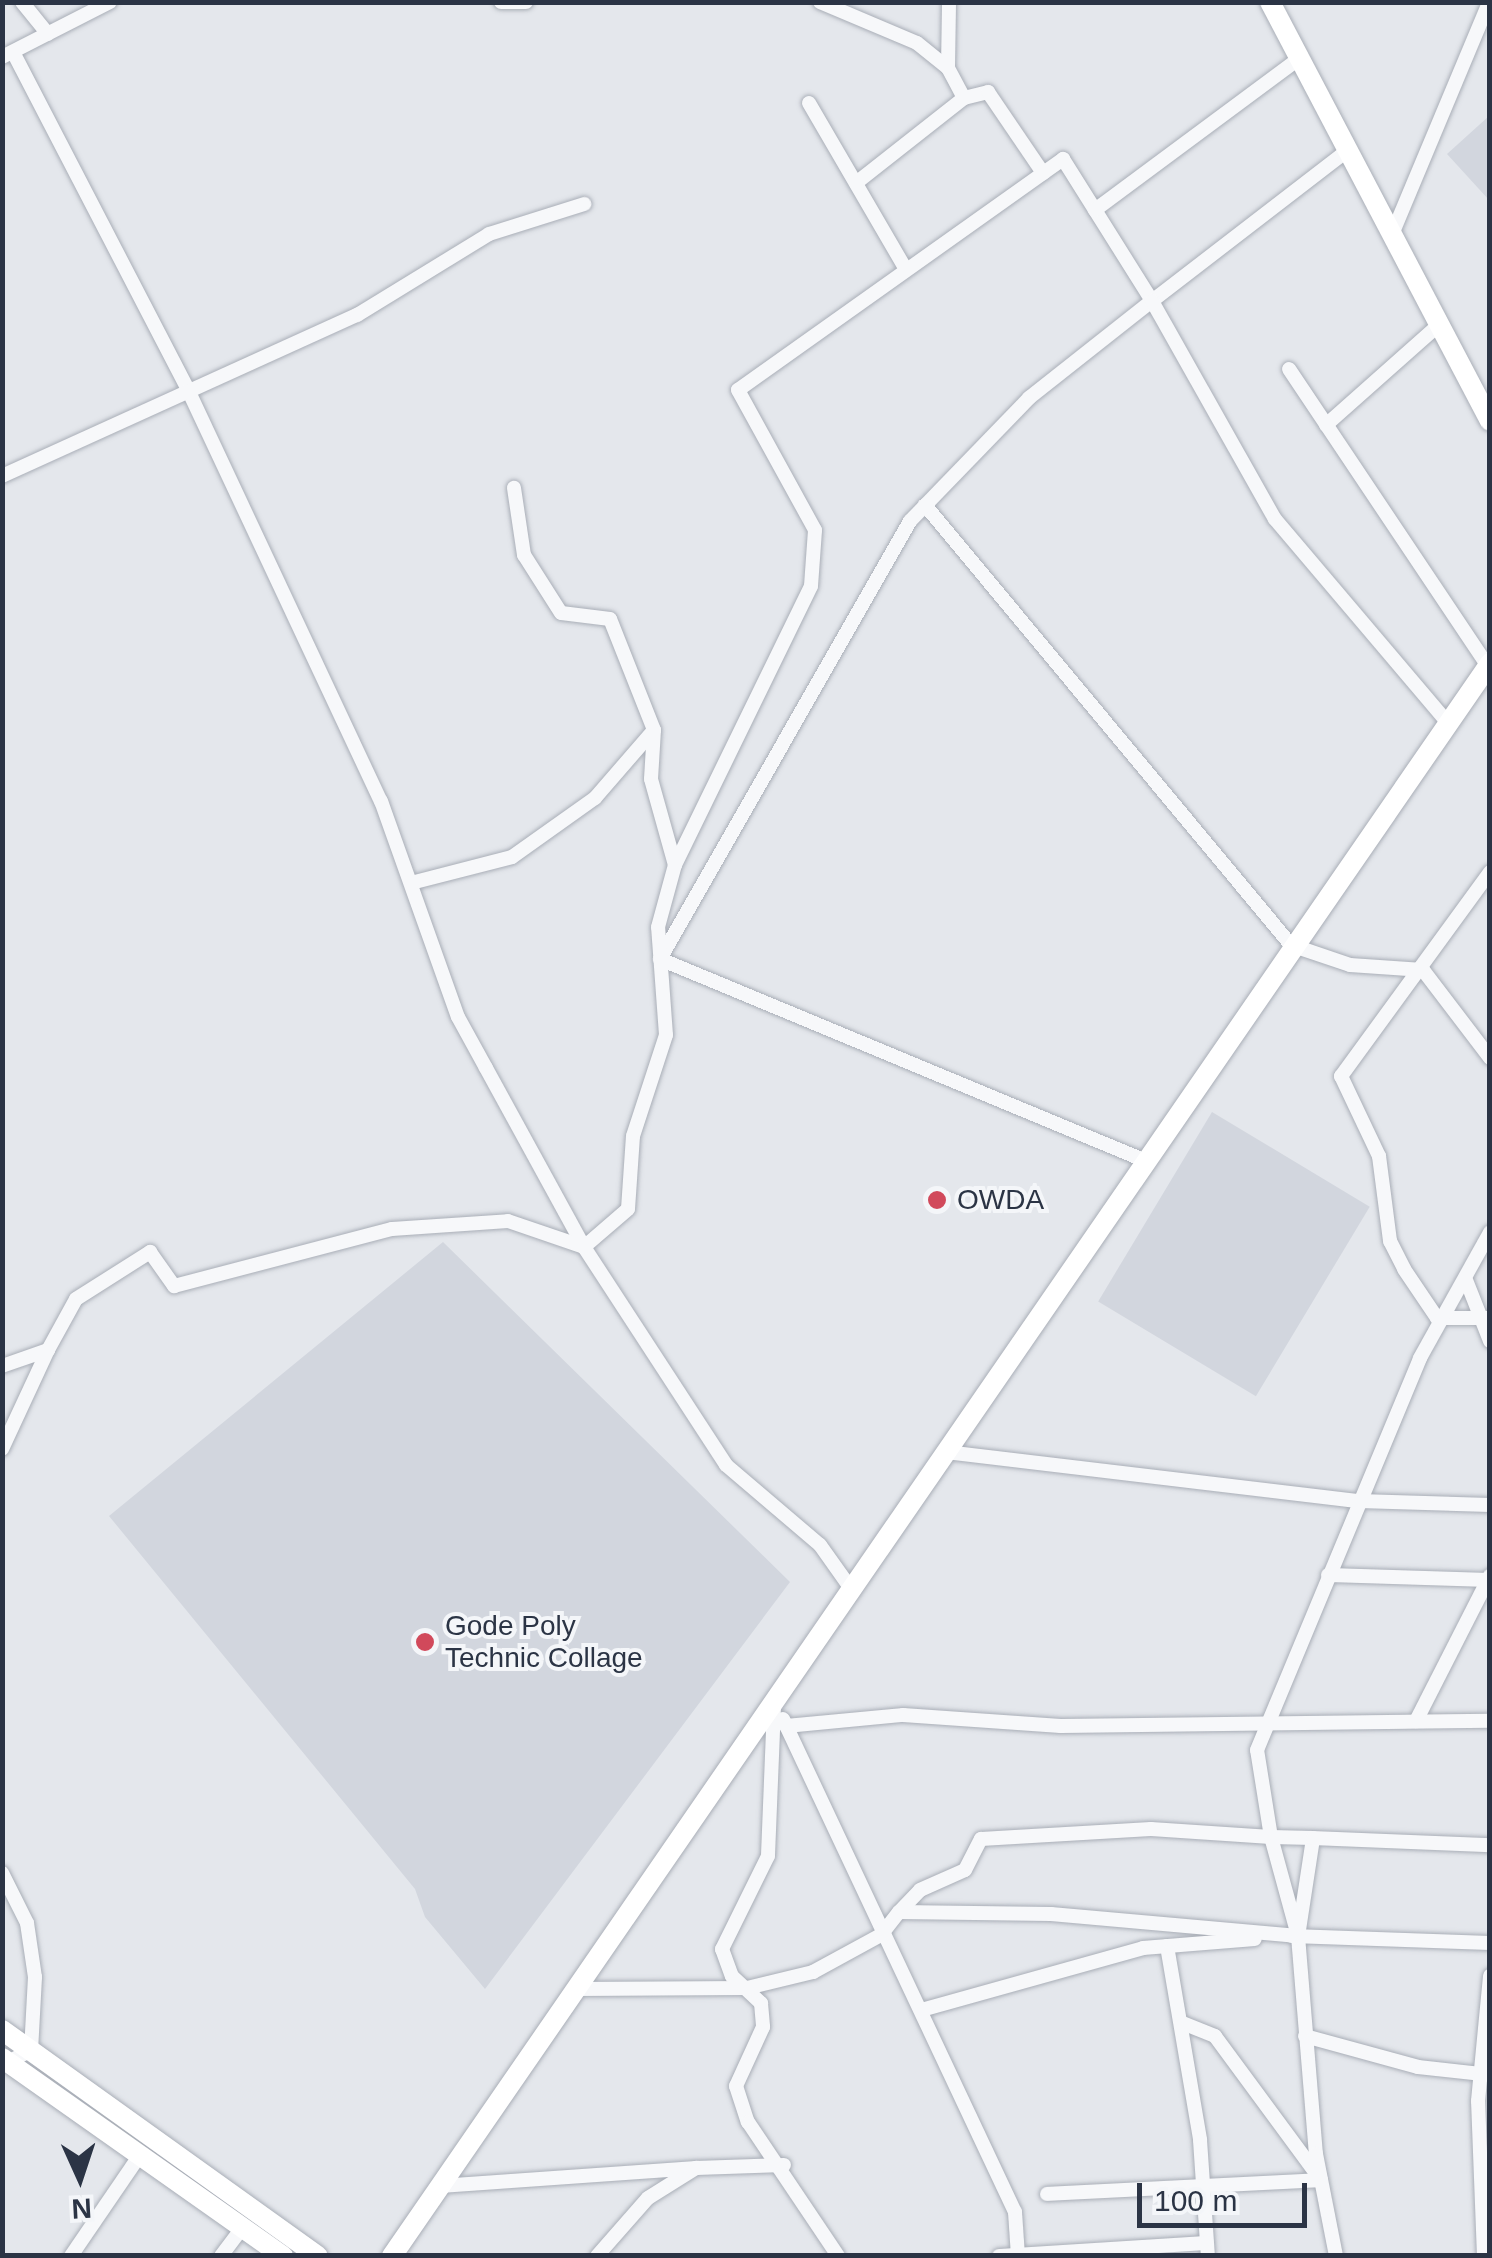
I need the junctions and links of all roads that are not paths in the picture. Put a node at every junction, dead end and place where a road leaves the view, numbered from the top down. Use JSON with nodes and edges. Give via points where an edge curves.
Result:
{"nodes":[{"id":1,"x":22,"y":2,"type":"edge"},
{"id":2,"x":110,"y":2,"type":"edge"},
{"id":3,"x":501,"y":2,"type":"edge"},
{"id":4,"x":526,"y":2,"type":"edge"},
{"id":5,"x":820,"y":2,"type":"edge"},
{"id":6,"x":949,"y":2,"type":"edge"},
{"id":7,"x":1270,"y":2,"type":"edge"},
{"id":8,"x":1489,"y":2,"type":"edge"},
{"id":9,"x":48,"y":34,"type":"junction"},
{"id":10,"x":8,"y":54,"type":"edge"},
{"id":11,"x":1300,"y":58,"type":"junction"},
{"id":12,"x":948,"y":68,"type":"junction"},
{"id":13,"x":964,"y":98,"type":"junction"},
{"id":14,"x":809,"y":103,"type":"dead end"},
{"id":15,"x":1348,"y":150,"type":"junction"},
{"id":16,"x":1043,"y":173,"type":"junction"},
{"id":17,"x":856,"y":182,"type":"junction"},
{"id":18,"x":584,"y":204,"type":"dead end"},
{"id":19,"x":1095,"y":210,"type":"junction"},
{"id":20,"x":1392,"y":232,"type":"junction"},
{"id":21,"x":905,"y":268,"type":"junction"},
{"id":22,"x":1152,"y":302,"type":"junction"},
{"id":23,"x":1441,"y":324,"type":"junction"},
{"id":24,"x":1289,"y":369,"type":"dead end"},
{"id":25,"x":190,"y":394,"type":"junction"},
{"id":26,"x":1490,"y":422,"type":"edge"},
{"id":27,"x":1326,"y":426,"type":"junction"},
{"id":28,"x":2,"y":476,"type":"edge"},
{"id":29,"x":514,"y":488,"type":"dead end"},
{"id":30,"x":926,"y":505,"type":"junction"},
{"id":31,"x":1488,"y":664,"type":"edge"},
{"id":32,"x":1448,"y":723,"type":"junction"},
{"id":33,"x":654,"y":730,"type":"junction"},
{"id":34,"x":675,"y":865,"type":"junction"},
{"id":35,"x":1488,"y":878,"type":"edge"},
{"id":36,"x":410,"y":883,"type":"junction"},
{"id":37,"x":1291,"y":945,"type":"junction"},
{"id":38,"x":660,"y":959,"type":"junction"},
{"id":39,"x":1423,"y":970,"type":"junction"},
{"id":40,"x":1490,"y":1058,"type":"edge"},
{"id":41,"x":1146,"y":1161,"type":"junction"},
{"id":42,"x":1490,"y":1232,"type":"edge"},
{"id":43,"x":584,"y":1247,"type":"junction"},
{"id":44,"x":1466,"y":1280,"type":"junction"},
{"id":45,"x":1448,"y":1318,"type":"junction"},
{"id":46,"x":1482,"y":1318,"type":"edge"},
{"id":47,"x":1490,"y":1341,"type":"edge"},
{"id":48,"x":48,"y":1350,"type":"junction"},
{"id":49,"x":2,"y":1366,"type":"edge"},
{"id":50,"x":2,"y":1449,"type":"edge"},
{"id":51,"x":946,"y":1452,"type":"junction"},
{"id":52,"x":1359,"y":1502,"type":"junction"},
{"id":53,"x":1490,"y":1505,"type":"edge"},
{"id":54,"x":1328,"y":1575,"type":"junction"},
{"id":55,"x":1489,"y":1579,"type":"edge"},
{"id":56,"x":852,"y":1590,"type":"junction"},
{"id":57,"x":774,"y":1700,"type":"junction"},
{"id":58,"x":1490,"y":1720,"type":"edge"},
{"id":59,"x":1416,"y":1721,"type":"junction"},
{"id":60,"x":1265,"y":1725,"type":"junction"},
{"id":61,"x":786,"y":1726,"type":"junction"},
{"id":62,"x":1270,"y":1837,"type":"junction"},
{"id":63,"x":1313,"y":1838,"type":"junction"},
{"id":64,"x":1490,"y":1845,"type":"edge"},
{"id":65,"x":2,"y":1873,"type":"edge"},
{"id":66,"x":899,"y":1912,"type":"junction"},
{"id":67,"x":881,"y":1935,"type":"junction"},
{"id":68,"x":1298,"y":1936,"type":"junction"},
{"id":69,"x":1490,"y":1942,"type":"edge"},
{"id":70,"x":1166,"y":1946,"type":"junction"},
{"id":71,"x":1490,"y":1976,"type":"edge"},
{"id":72,"x":747,"y":1988,"type":"junction"},
{"id":73,"x":576,"y":1989,"type":"junction"},
{"id":74,"x":925,"y":2010,"type":"junction"},
{"id":75,"x":1182,"y":2023,"type":"junction"},
{"id":76,"x":2,"y":2030,"type":"edge"},
{"id":77,"x":1304,"y":2036,"type":"junction"},
{"id":78,"x":32,"y":2050,"type":"junction"},
{"id":79,"x":5,"y":2062,"type":"edge"},
{"id":80,"x":1485,"y":2075,"type":"edge"},
{"id":81,"x":140,"y":2155,"type":"junction"},
{"id":82,"x":784,"y":2165,"type":"junction"},
{"id":83,"x":696,"y":2168,"type":"junction"},
{"id":84,"x":1321,"y":2180,"type":"junction"},
{"id":85,"x":440,"y":2186,"type":"junction"},
{"id":86,"x":1204,"y":2186,"type":"junction"},
{"id":87,"x":1486,"y":2187,"type":"edge"},
{"id":88,"x":1046,"y":2194,"type":"dead end"},
{"id":89,"x":242,"y":2227,"type":"junction"},
{"id":90,"x":1208,"y":2250,"type":"edge"},
{"id":91,"x":1018,"y":2255,"type":"edge"},
{"id":92,"x":70,"y":2256,"type":"edge"},
{"id":93,"x":221,"y":2256,"type":"edge"},
{"id":94,"x":283,"y":2256,"type":"edge"},
{"id":95,"x":318,"y":2256,"type":"edge"},
{"id":96,"x":392,"y":2256,"type":"edge"},
{"id":97,"x":597,"y":2256,"type":"edge"},
{"id":98,"x":838,"y":2256,"type":"edge"},
{"id":99,"x":999,"y":2256,"type":"edge"},
{"id":100,"x":1336,"y":2256,"type":"edge"},
{"id":101,"x":1484,"y":2256,"type":"edge"}],
"edges":[{"from":1,"to":9,"type":"street"},
{"from":2,"to":9,"type":"street"},
{"from":3,"to":4,"type":"street"},
{"from":5,"to":12,"type":"street","via":[[917,43]]},
{"from":6,"to":12,"type":"street"},
{"from":7,"to":11,"type":"street"},
{"from":8,"to":20,"type":"street"},
{"from":9,"to":10,"type":"street"},
{"from":10,"to":25,"type":"street"},
{"from":11,"to":15,"type":"street"},
{"from":11,"to":19,"type":"street"},
{"from":12,"to":13,"type":"street"},
{"from":13,"to":16,"type":"street","via":[[988,92]]},
{"from":13,"to":17,"type":"street"},
{"from":14,"to":17,"type":"street"},
{"from":15,"to":20,"type":"street"},
{"from":15,"to":22,"type":"street"},
{"from":16,"to":19,"type":"street","via":[[1062,159]]},
{"from":16,"to":21,"type":"street"},
{"from":17,"to":21,"type":"street"},
{"from":18,"to":25,"type":"street","via":[[489,234],[357,315]]},
{"from":19,"to":22,"type":"street"},
{"from":20,"to":23,"type":"street"},
{"from":21,"to":34,"type":"street","via":[[738,390],[815,530],[811,586]]},
{"from":22,"to":30,"type":"street","via":[[1029,398]]},
{"from":22,"to":32,"type":"street","via":[[1275,519]]},
{"from":23,"to":26,"type":"street"},
{"from":23,"to":27,"type":"street"},
{"from":24,"to":27,"type":"street"},
{"from":25,"to":28,"type":"street"},
{"from":25,"to":36,"type":"street","via":[[382,801]]},
{"from":27,"to":31,"type":"street"},
{"from":29,"to":33,"type":"street","via":[[524,555],[561,613],[610,619]]},
{"from":30,"to":37,"type":"street"},
{"from":30,"to":38,"type":"street"},
{"from":31,"to":32,"type":"street"},
{"from":32,"to":37,"type":"street"},
{"from":33,"to":34,"type":"street","via":[[651,779]]},
{"from":33,"to":36,"type":"street","via":[[595,798],[512,857]]},
{"from":34,"to":38,"type":"street","via":[[658,927]]},
{"from":35,"to":39,"type":"street"},
{"from":36,"to":43,"type":"street","via":[[458,1017]]},
{"from":37,"to":39,"type":"street","via":[[1350,964]]},
{"from":37,"to":41,"type":"street"},
{"from":38,"to":41,"type":"street"},
{"from":38,"to":43,"type":"street","via":[[666,1034],[633,1136],[628,1208]]},
{"from":39,"to":40,"type":"street"},
{"from":39,"to":45,"type":"street","via":[[1341,1076],[1379,1156],[1390,1241],[1437,1318]]},
{"from":41,"to":51,"type":"street"},
{"from":42,"to":44,"type":"street"},
{"from":43,"to":48,"type":"street","via":[[508,1221],[392,1229],[174,1286],[150,1252],[76,1299]]},
{"from":43,"to":56,"type":"street","via":[[726,1465],[820,1544]]},
{"from":44,"to":45,"type":"street"},
{"from":44,"to":46,"type":"street"},
{"from":45,"to":46,"type":"street"},
{"from":45,"to":52,"type":"street","via":[[1420,1358]]},
{"from":46,"to":47,"type":"street"},
{"from":48,"to":49,"type":"street"},
{"from":48,"to":50,"type":"street"},
{"from":51,"to":52,"type":"street"},
{"from":51,"to":56,"type":"street"},
{"from":52,"to":53,"type":"street"},
{"from":52,"to":54,"type":"street"},
{"from":54,"to":55,"type":"street"},
{"from":54,"to":60,"type":"street"},
{"from":55,"to":59,"type":"street"},
{"from":56,"to":57,"type":"street"},
{"from":57,"to":61,"type":"street"},
{"from":57,"to":72,"type":"street","via":[[768,1856],[722,1949]]},
{"from":57,"to":73,"type":"street"},
{"from":58,"to":59,"type":"street"},
{"from":59,"to":60,"type":"street"},
{"from":60,"to":61,"type":"street","via":[[1060,1726],[903,1715]]},
{"from":60,"to":62,"type":"street","via":[[1257,1750]]},
{"from":61,"to":67,"type":"street"},
{"from":62,"to":63,"type":"street"},
{"from":62,"to":66,"type":"street","via":[[1151,1829],[981,1839],[965,1870],[920,1890]]},
{"from":62,"to":68,"type":"street"},
{"from":63,"to":64,"type":"street"},
{"from":63,"to":68,"type":"street"},
{"from":65,"to":78,"type":"street","via":[[28,1923]]},
{"from":66,"to":67,"type":"street"},
{"from":66,"to":68,"type":"street","via":[[1051,1914]]},
{"from":67,"to":72,"type":"street","via":[[813,1972]]},
{"from":67,"to":74,"type":"street"},
{"from":68,"to":69,"type":"street"},
{"from":68,"to":70,"type":"street"},
{"from":68,"to":77,"type":"street"},
{"from":70,"to":74,"type":"street"},
{"from":70,"to":75,"type":"street"},
{"from":71,"to":80,"type":"street"},
{"from":72,"to":73,"type":"street"},
{"from":72,"to":82,"type":"street","via":[[761,2003],[762,2028],[736,2086],[748,2122]]},
{"from":73,"to":85,"type":"street"},
{"from":74,"to":91,"type":"street","via":[[1015,2212]]},
{"from":75,"to":84,"type":"street","via":[[1215,2036]]},
{"from":75,"to":86,"type":"street"},
{"from":76,"to":78,"type":"street"},
{"from":77,"to":80,"type":"street"},
{"from":77,"to":84,"type":"street"},
{"from":78,"to":79,"type":"street"},
{"from":78,"to":95,"type":"street"},
{"from":79,"to":81,"type":"street"},
{"from":80,"to":87,"type":"street"},
{"from":81,"to":89,"type":"street"},
{"from":81,"to":92,"type":"street"},
{"from":82,"to":83,"type":"street"},
{"from":82,"to":98,"type":"street"},
{"from":83,"to":85,"type":"street"},
{"from":83,"to":97,"type":"street","via":[[648,2198]]},
{"from":84,"to":86,"type":"street"},
{"from":84,"to":100,"type":"street"},
{"from":85,"to":96,"type":"street"},
{"from":86,"to":88,"type":"street"},
{"from":86,"to":90,"type":"street"},
{"from":87,"to":101,"type":"street"},
{"from":89,"to":93,"type":"street"},
{"from":89,"to":94,"type":"street"},
{"from":90,"to":91,"type":"street"},
{"from":91,"to":99,"type":"street"}]}
